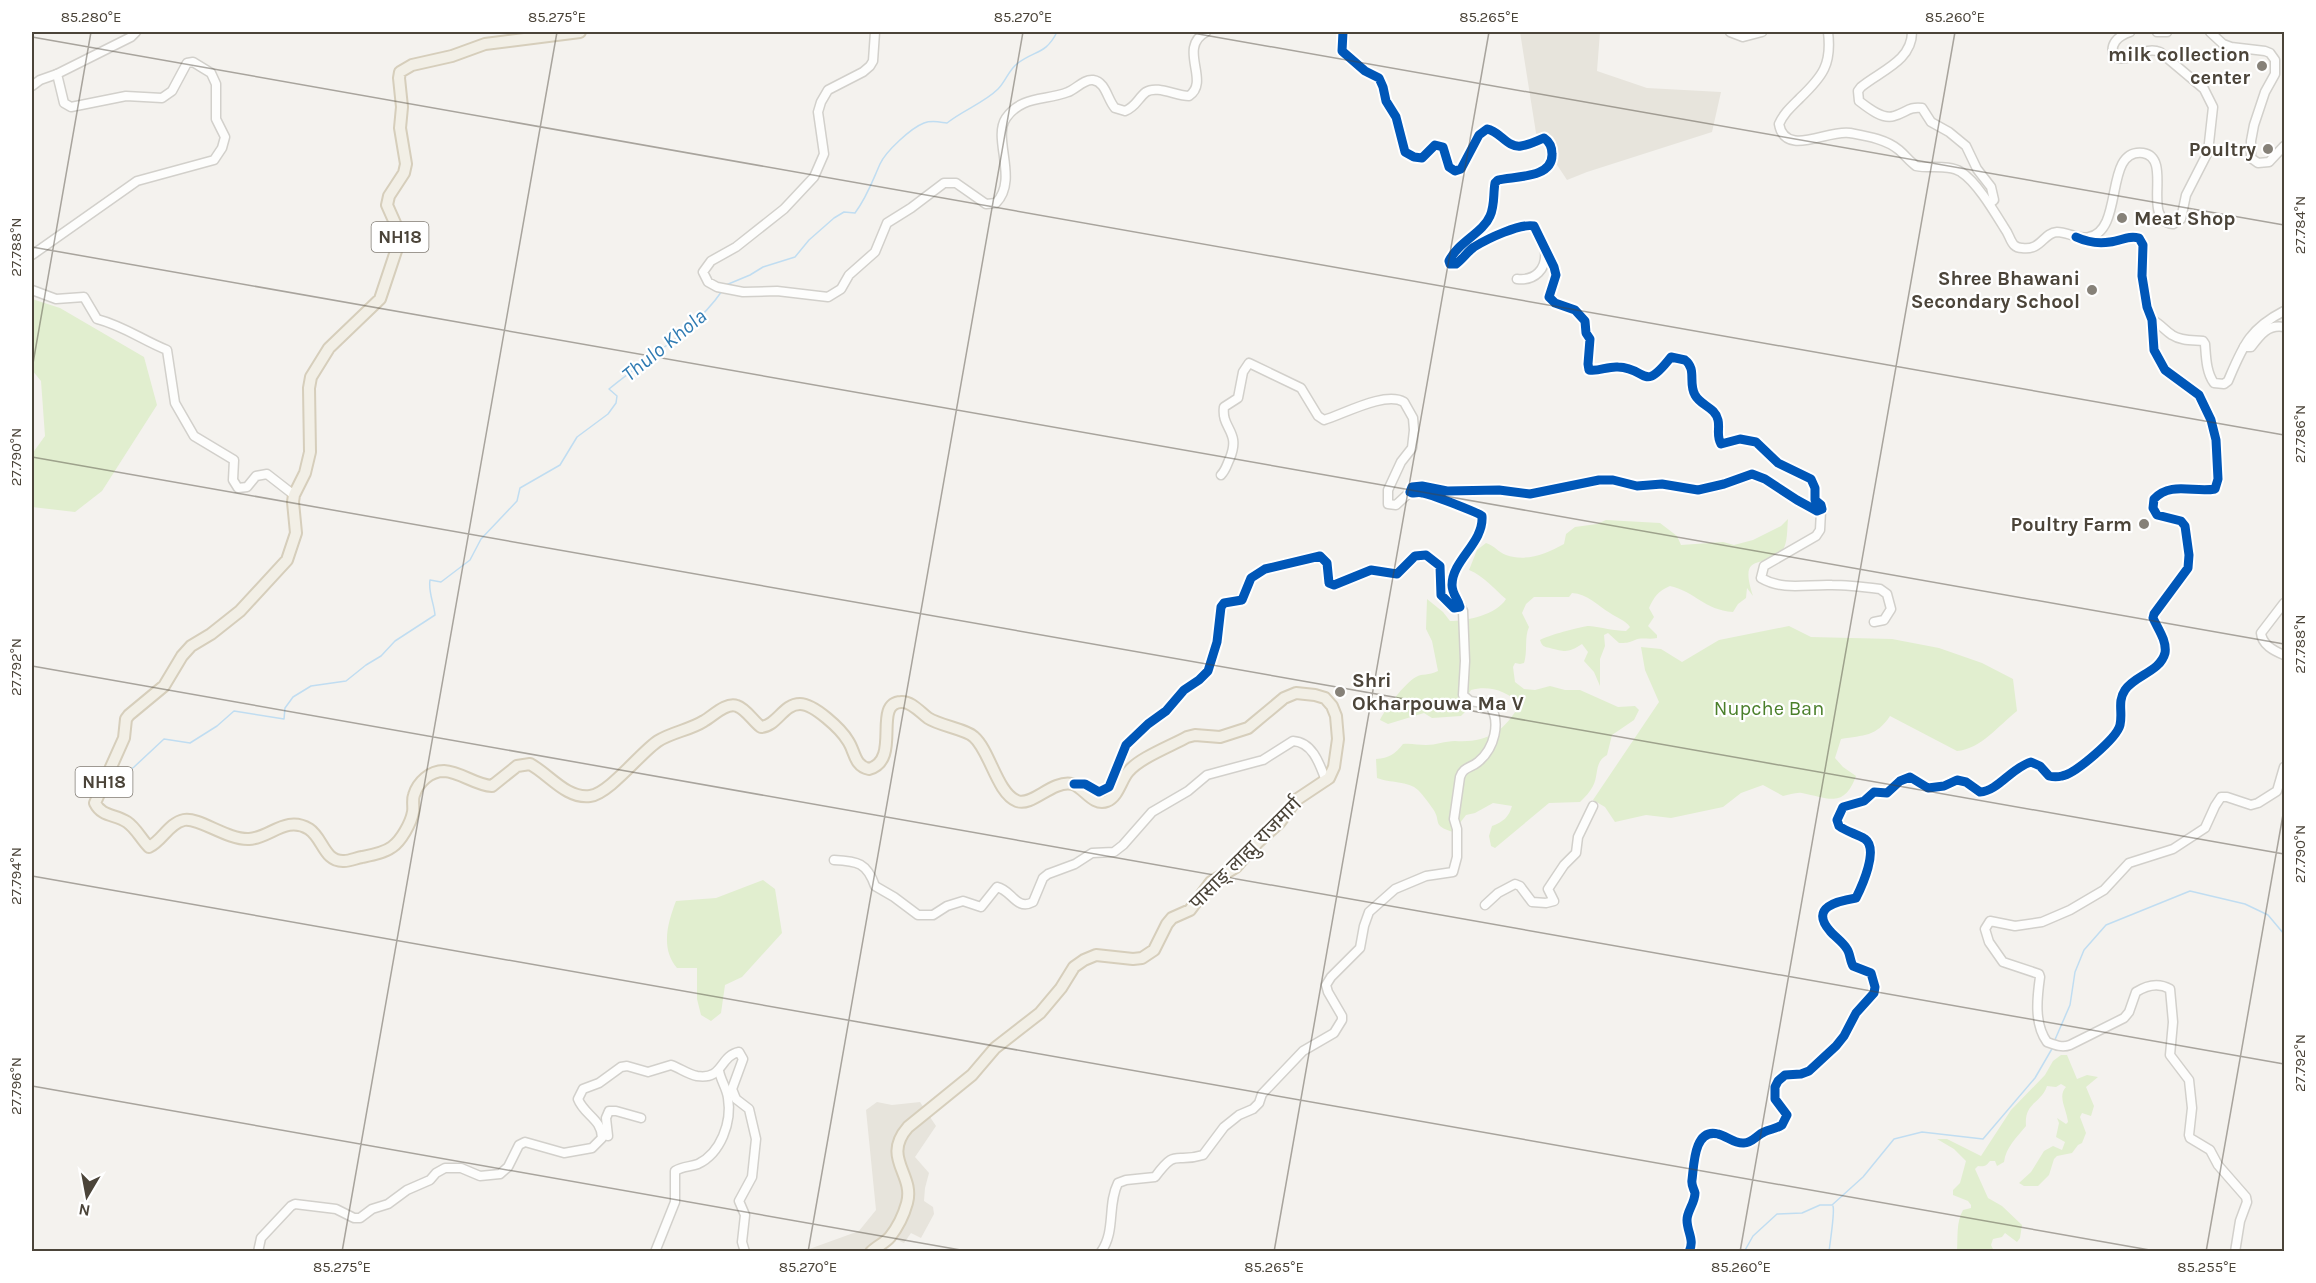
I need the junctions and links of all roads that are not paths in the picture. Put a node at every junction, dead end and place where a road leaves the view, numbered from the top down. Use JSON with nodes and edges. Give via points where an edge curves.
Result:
{"nodes":[{"id":1,"x":136,"y":32,"type":"edge"},
{"id":2,"x":580,"y":32,"type":"edge"},
{"id":3,"x":875,"y":32,"type":"edge"},
{"id":4,"x":1206,"y":32,"type":"edge"},
{"id":5,"x":1343,"y":32,"type":"edge"},
{"id":6,"x":1730,"y":32,"type":"edge"},
{"id":7,"x":1762,"y":32,"type":"edge"},
{"id":8,"x":1828,"y":32,"type":"edge"},
{"id":9,"x":1912,"y":32,"type":"edge"},
{"id":10,"x":2130,"y":32,"type":"edge"},
{"id":11,"x":2157,"y":32,"type":"edge"},
{"id":12,"x":2167,"y":32,"type":"edge"},
{"id":13,"x":2210,"y":32,"type":"edge"},
{"id":14,"x":57,"y":74,"type":"junction"},
{"id":15,"x":32,"y":87,"type":"edge"},
{"id":16,"x":2284,"y":146,"type":"edge"},
{"id":17,"x":1990,"y":203,"type":"junction"},
{"id":18,"x":2076,"y":237,"type":"junction"},
{"id":19,"x":1545,"y":250,"type":"junction"},
{"id":20,"x":32,"y":255,"type":"edge"},
{"id":21,"x":1517,"y":279,"type":"dead end"},
{"id":22,"x":32,"y":290,"type":"edge"},
{"id":23,"x":2284,"y":311,"type":"edge"},
{"id":24,"x":2152,"y":320,"type":"junction"},
{"id":25,"x":2284,"y":327,"type":"edge"},
{"id":26,"x":2244,"y":347,"type":"junction"},
{"id":27,"x":1221,"y":475,"type":"dead end"},
{"id":28,"x":1410,"y":492,"type":"junction"},
{"id":29,"x":294,"y":495,"type":"junction"},
{"id":30,"x":1821,"y":511,"type":"junction"},
{"id":31,"x":2284,"y":603,"type":"edge"},
{"id":32,"x":1460,"y":604,"type":"junction"},
{"id":33,"x":1874,"y":622,"type":"dead end"},
{"id":34,"x":2284,"y":655,"type":"edge"},
{"id":35,"x":2284,"y":767,"type":"edge"},
{"id":36,"x":1326,"y":781,"type":"junction"},
{"id":37,"x":1074,"y":784,"type":"junction"},
{"id":38,"x":1593,"y":806,"type":"dead end"},
{"id":39,"x":834,"y":860,"type":"dead end"},
{"id":40,"x":1485,"y":905,"type":"dead end"},
{"id":41,"x":719,"y":1071,"type":"junction"},
{"id":42,"x":641,"y":1118,"type":"dead end"},
{"id":43,"x":608,"y":1137,"type":"dead end"},
{"id":44,"x":258,"y":1251,"type":"edge"},
{"id":45,"x":655,"y":1251,"type":"edge"},
{"id":46,"x":745,"y":1251,"type":"edge"},
{"id":47,"x":871,"y":1251,"type":"edge"},
{"id":48,"x":1101,"y":1251,"type":"edge"},
{"id":49,"x":1689,"y":1251,"type":"edge"},
{"id":50,"x":2235,"y":1251,"type":"edge"}],
"edges":[{"from":1,"to":14,"type":"street"},
{"from":2,"to":29,"type":"main road","number":"NH18","via":[[485,44],[400,72],[400,128],[406,164],[387,206],[400,239],[380,299],[332,343],[311,377],[309,459]]},
{"from":3,"to":4,"type":"street","via":[[870,66],[828,90],[821,102],[818,112],[824,154],[814,177],[784,209],[736,247],[711,261],[703,272],[708,282],[757,293],[834,295],[875,252],[887,223],[944,183],[956,183],[986,204],[996,203],[1003,195],[1005,177],[1001,132],[1006,119],[1017,108],[1033,99],[1067,92],[1089,80],[1104,87],[1115,108],[1125,111],[1147,91],[1189,96],[1197,85],[1193,52],[1201,34]]},
{"from":5,"to":19,"type":"street","via":[[1342,51],[1382,82],[1408,155],[1422,158],[1435,145],[1443,147],[1449,167],[1455,171],[1461,169],[1479,135],[1487,129],[1509,145],[1518,147],[1544,138],[1551,146],[1550,165],[1545,169],[1495,183],[1488,220],[1453,253],[1450,264],[1460,261],[1476,246],[1523,225],[1536,227]]},
{"from":6,"to":7,"type":"street","via":[[1743,37]]},
{"from":8,"to":17,"type":"street","via":[[1829,62],[1784,113],[1779,124],[1783,136],[1805,141],[1846,132],[1886,142],[1916,166],[1961,172]]},
{"from":9,"to":17,"type":"street","via":[[1911,46],[1889,68],[1861,87],[1859,101],[1886,117],[1922,108],[1931,122],[1966,146],[1991,187],[1994,200]]},
{"from":10,"to":18,"type":"street","via":[[2115,42],[2114,57],[2120,59],[2154,50],[2176,64],[2208,95],[2213,107],[2206,160],[2186,195],[2179,222],[2169,224],[2160,217],[2157,207],[2154,160],[2146,153],[2129,155],[2121,166],[2105,224],[2091,237]]},
{"from":11,"to":12,"type":"street"},
{"from":13,"to":16,"type":"street","via":[[2231,48],[2272,55],[2275,74],[2258,111],[2251,158],[2258,163],[2269,162]]},
{"from":14,"to":15,"type":"street"},
{"from":14,"to":20,"type":"street","via":[[64,103],[71,107],[126,96],[162,98],[172,91],[187,63],[193,62],[211,73],[216,84],[216,119],[225,137],[214,160],[137,181]]},
{"from":17,"to":18,"type":"street","via":[[2016,247],[2033,248],[2055,232]]},
{"from":18,"to":24,"type":"street","via":[[2094,243],[2139,238]]},
{"from":19,"to":21,"type":"street","via":[[1545,263],[1538,273],[1527,280]]},
{"from":19,"to":30,"type":"street","via":[[1556,275],[1549,297],[1575,310],[1585,321],[1591,347],[1589,370],[1618,367],[1651,377],[1671,357],[1685,360],[1692,369],[1695,395],[1718,420],[1721,444],[1740,439],[1756,442],[1778,464],[1811,479]]},
{"from":22,"to":29,"type":"street","via":[[56,299],[84,297],[97,319],[119,324],[142,340],[167,350],[175,403],[194,436],[234,460],[233,480],[238,488],[247,487],[256,476],[267,474]]},
{"from":23,"to":26,"type":"street","via":[[2252,333]]},
{"from":24,"to":26,"type":"street","via":[[2178,338],[2203,340],[2214,383],[2228,381]]},
{"from":24,"to":49,"type":"street","via":[[2154,350],[2160,362],[2199,395],[2211,420],[2218,479],[2211,490],[2180,488],[2154,499],[2157,515],[2181,521],[2185,526],[2190,561],[2184,576],[2154,614],[2165,654],[2154,669],[2133,681],[2122,695],[2121,722],[2116,735],[2063,776],[2049,776],[2031,762],[1991,790],[1980,792],[1957,780],[1928,788],[1910,777],[1887,793],[1874,792],[1864,801],[1843,807],[1837,820],[1839,826],[1864,839],[1870,857],[1856,898],[1828,906],[1824,918],[1828,929],[1849,950],[1853,966],[1871,973],[1874,993],[1817,1066],[1801,1074],[1785,1075],[1778,1081],[1775,1099],[1787,1114],[1782,1125],[1748,1143],[1736,1143],[1717,1133],[1700,1141],[1695,1148],[1695,1193],[1687,1223],[1692,1240]]},
{"from":25,"to":26,"type":"street","via":[[2268,329],[2250,347]]},
{"from":27,"to":28,"type":"street","via":[[1234,448],[1224,407],[1238,398],[1243,372],[1249,363],[1301,388],[1324,420],[1376,400],[1393,398],[1404,402],[1413,418],[1412,448],[1388,490],[1388,504],[1396,505]]},
{"from":28,"to":30,"type":"street","via":[[1418,486],[1530,494],[1599,480],[1698,490],[1752,474]]},
{"from":28,"to":32,"type":"street","via":[[1426,493],[1482,516],[1481,529],[1453,578],[1453,592]]},
{"from":29,"to":37,"type":"main road","number":"NH18","via":[[297,533],[287,560],[240,611],[191,646],[164,686],[126,719],[124,738],[95,802],[100,811],[133,827],[149,847],[182,820],[249,839],[283,825],[300,826],[314,834],[329,856],[347,861],[393,847],[410,822],[413,796],[429,774],[451,773],[492,786],[517,766],[530,764],[570,793],[590,796],[629,768],[657,741],[694,728],[733,705],[761,727],[767,727],[792,706],[807,705],[843,734],[859,764],[869,769],[886,753],[887,713],[896,703],[905,702],[929,718],[975,737],[1005,791],[1017,801],[1030,800],[1060,785]]},
{"from":30,"to":33,"type":"street","via":[[1816,536],[1764,566],[1761,578],[1786,586],[1830,584],[1880,590],[1887,594],[1891,609],[1884,620]]},
{"from":31,"to":34,"type":"street","via":[[2261,633],[2268,646]]},
{"from":32,"to":37,"type":"street","via":[[1454,608],[1441,595],[1440,566],[1426,555],[1415,556],[1397,574],[1371,570],[1334,585],[1329,583],[1326,560],[1320,556],[1265,569],[1251,578],[1242,600],[1221,607],[1217,642],[1208,671],[1126,745],[1109,787],[1099,792],[1085,784]]},
{"from":32,"to":48,"type":"street","via":[[1465,661],[1463,695],[1470,701],[1489,704],[1496,728],[1481,759],[1462,771],[1460,777],[1453,872],[1426,876],[1395,889],[1369,912],[1360,948],[1326,984],[1342,1016],[1339,1027],[1303,1051],[1262,1094],[1258,1104],[1224,1127],[1203,1155],[1172,1158],[1155,1177],[1118,1183],[1110,1233]]},
{"from":35,"to":50,"type":"street","via":[[2280,784],[2272,795],[2251,805],[2221,798],[2205,828],[2173,849],[2129,863],[2104,890],[2070,910],[2042,922],[2015,926],[1990,921],[1985,929],[2003,962],[2040,977],[2040,1028],[2047,1042],[2054,1045],[2070,1045],[2124,1018],[2136,992],[2148,985],[2170,989],[2170,1055],[2188,1080],[2192,1108],[2190,1138],[2210,1150],[2246,1197]]},
{"from":36,"to":37,"type":"main road","via":[[1335,762],[1336,716],[1325,698],[1296,693],[1284,698],[1248,728],[1220,737],[1187,737],[1145,760],[1128,771],[1107,801],[1097,801]]},
{"from":36,"to":39,"type":"street","via":[[1312,751],[1303,742],[1293,741],[1263,760],[1207,775],[1198,785],[1152,812],[1118,850],[1092,853],[1048,874],[1033,902],[1027,905],[1018,904],[1006,890],[997,887],[981,907],[963,901],[933,915],[918,915],[875,886],[864,866]]},
{"from":36,"to":47,"type":"main road","name":"पासाङ् लाह्मु राजमार्ग","via":[[1296,800],[1236,867],[1211,882],[1190,910],[1172,918],[1148,955],[1132,959],[1096,955],[1074,967],[1040,1012],[908,1127],[897,1156],[908,1185],[907,1203],[889,1238]]},
{"from":38,"to":40,"type":"street","via":[[1578,837],[1576,853],[1548,889],[1554,901],[1532,902],[1515,884]]},
{"from":41,"to":44,"type":"street","via":[[701,1077],[671,1065],[648,1072],[627,1066],[616,1069],[580,1092],[580,1103],[602,1131],[602,1138],[592,1148],[564,1153],[525,1142],[500,1174],[480,1176],[461,1168],[445,1168],[360,1218],[336,1209],[295,1204],[285,1209],[261,1238]]},
{"from":41,"to":45,"type":"street","via":[[728,1098],[727,1127],[719,1144],[699,1163],[675,1171],[675,1202]]},
{"from":41,"to":46,"type":"street","via":[[730,1055],[743,1055],[732,1089],[736,1099],[749,1109],[756,1139],[752,1177],[739,1201],[746,1215],[742,1242]]},
{"from":42,"to":43,"type":"street","via":[[609,1111]]}]}
